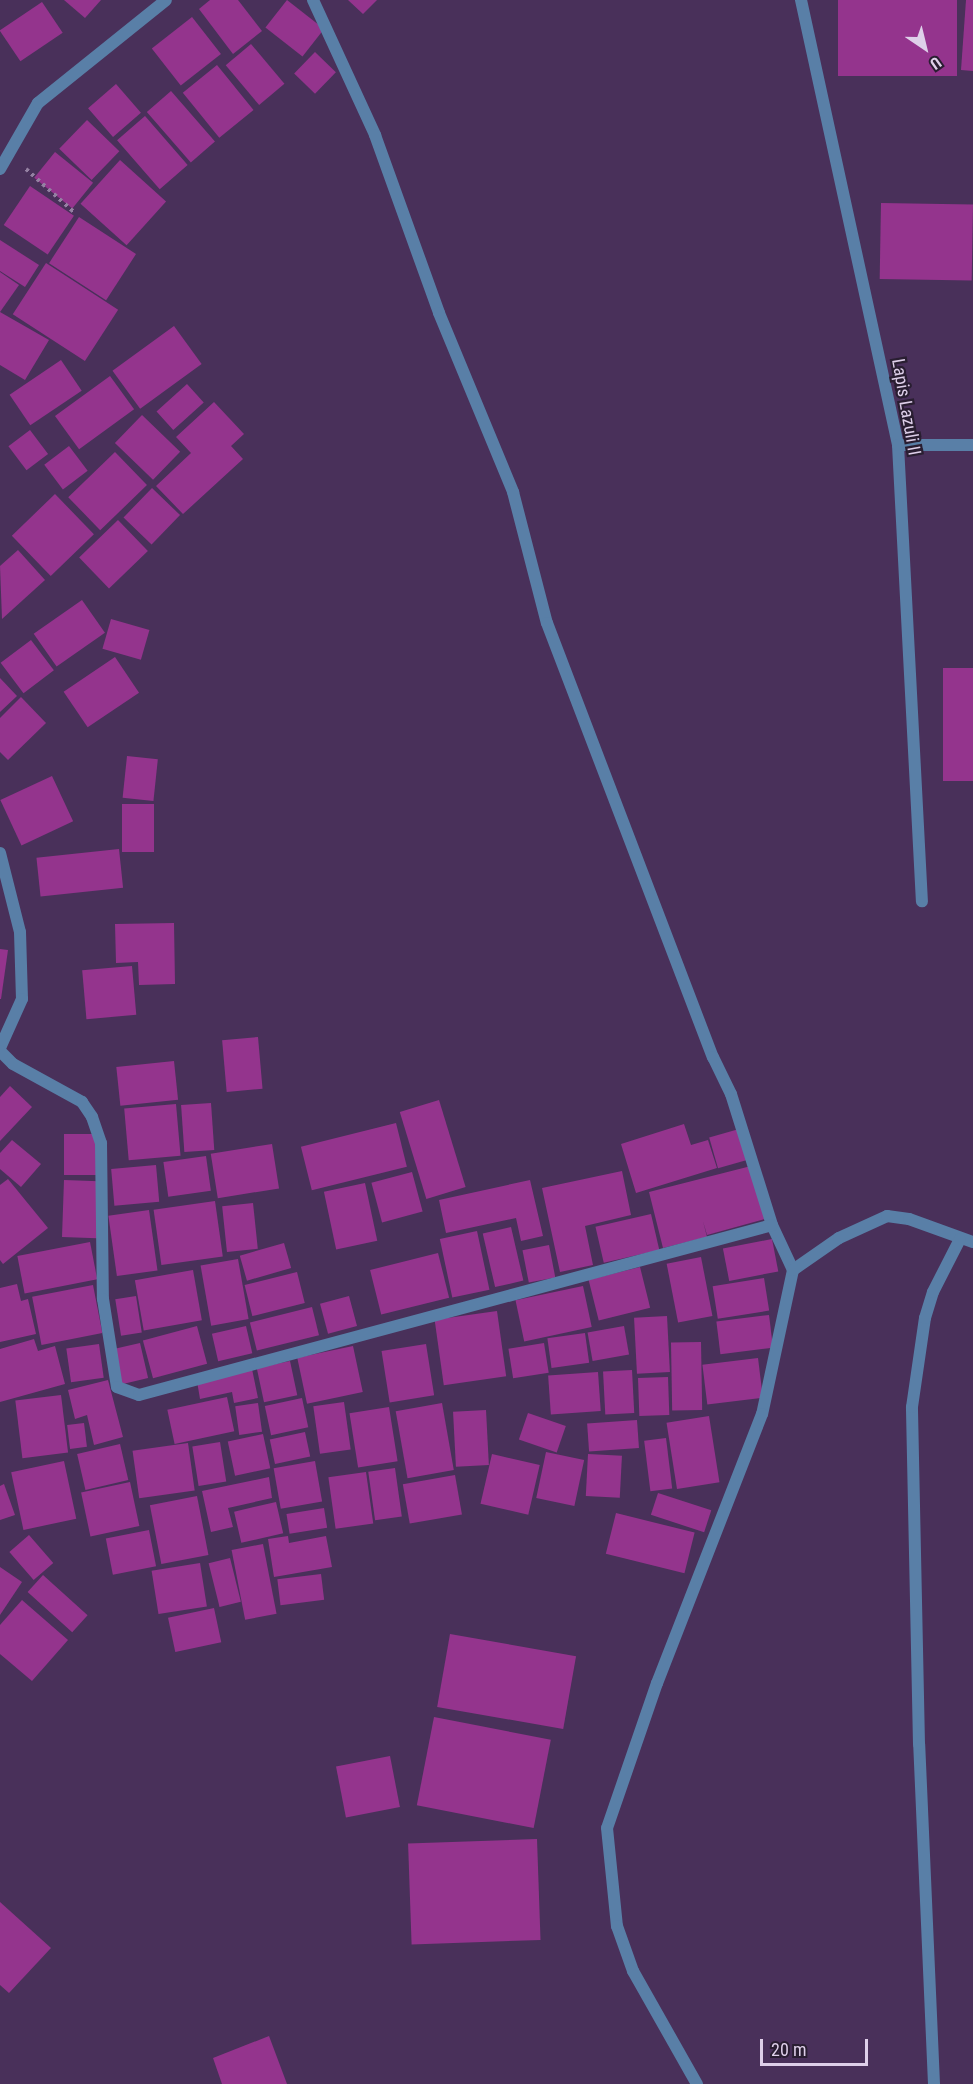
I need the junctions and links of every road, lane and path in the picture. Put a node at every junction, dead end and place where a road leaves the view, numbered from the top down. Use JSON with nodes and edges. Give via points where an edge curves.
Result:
{"nodes":[{"id":1,"x":166,"y":0,"type":"edge"},
{"id":2,"x":313,"y":0,"type":"edge"},
{"id":3,"x":801,"y":0,"type":"edge"},
{"id":4,"x":8,"y":152,"type":"junction"},
{"id":5,"x":0,"y":170,"type":"edge"},
{"id":6,"x":76,"y":214,"type":"dead end"},
{"id":7,"x":898,"y":445,"type":"junction"},
{"id":8,"x":973,"y":445,"type":"edge"},
{"id":9,"x":0,"y":853,"type":"edge"},
{"id":10,"x":922,"y":901,"type":"dead end"},
{"id":11,"x":0,"y":1050,"type":"edge"},
{"id":12,"x":772,"y":1225,"type":"junction"},
{"id":13,"x":960,"y":1239,"type":"junction"},
{"id":14,"x":973,"y":1242,"type":"edge"},
{"id":15,"x":793,"y":1270,"type":"junction"},
{"id":16,"x":697,"y":2084,"type":"edge"},
{"id":17,"x":934,"y":2084,"type":"edge"}],
"edges":[{"from":1,"to":4,"type":"street","via":[[38,103]]},
{"from":2,"to":12,"type":"street","via":[[375,135],[439,313],[513,492],[547,623],[713,1057],[731,1094]]},
{"from":3,"to":7,"type":"street","name":"Lapis Lazuli II"},
{"from":4,"to":5,"type":"street"},
{"from":4,"to":6,"type":"path"},
{"from":7,"to":8,"type":"street"},
{"from":7,"to":10,"type":"street","name":"Lapis Lazuli II"},
{"from":9,"to":11,"type":"street","via":[[20,932],[22,999]]},
{"from":11,"to":12,"type":"street","via":[[13,1064],[82,1102],[92,1117],[101,1143],[104,1299],[117,1387],[140,1395]]},
{"from":12,"to":15,"type":"street"},
{"from":13,"to":14,"type":"street"},
{"from":13,"to":15,"type":"street","via":[[909,1219],[887,1216],[838,1238]]},
{"from":13,"to":17,"type":"street","via":[[933,1292],[925,1318],[912,1407],[919,1744]]},
{"from":15,"to":16,"type":"street","via":[[762,1414],[657,1683],[608,1828],[617,1926],[633,1971]]}]}
